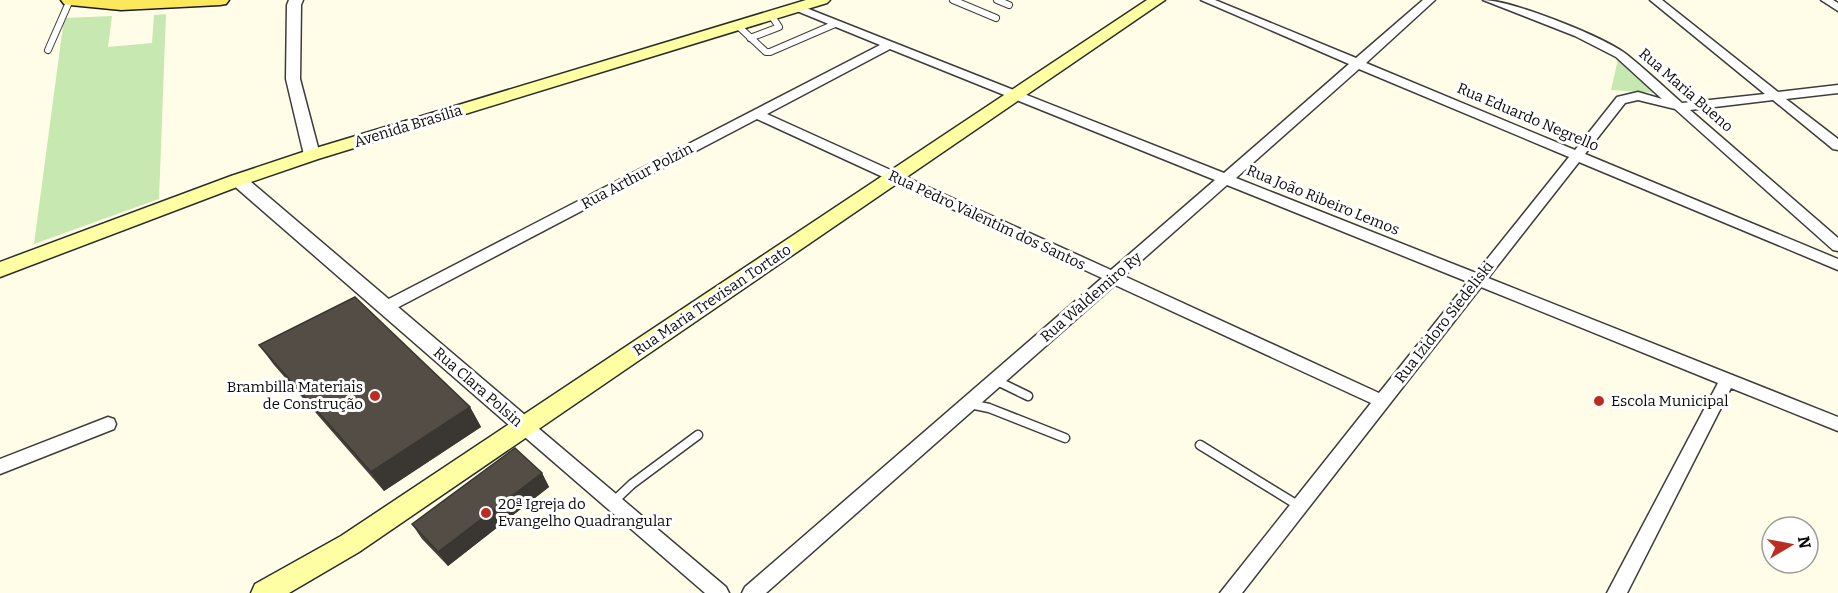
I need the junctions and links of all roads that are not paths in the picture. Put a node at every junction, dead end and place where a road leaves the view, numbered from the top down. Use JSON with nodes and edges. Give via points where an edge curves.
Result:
{"nodes":[{"id":1,"x":70,"y":0,"type":"edge"},
{"id":2,"x":220,"y":0,"type":"edge"},
{"id":3,"x":296,"y":0,"type":"edge"},
{"id":4,"x":822,"y":0,"type":"edge"},
{"id":5,"x":953,"y":0,"type":"edge"},
{"id":6,"x":997,"y":0,"type":"edge"},
{"id":7,"x":1156,"y":0,"type":"edge"},
{"id":8,"x":1206,"y":0,"type":"edge"},
{"id":9,"x":1430,"y":0,"type":"edge"},
{"id":10,"x":1488,"y":0,"type":"edge"},
{"id":11,"x":1655,"y":0,"type":"edge"},
{"id":12,"x":1826,"y":0,"type":"edge"},
{"id":13,"x":793,"y":4,"type":"edge"},
{"id":14,"x":1010,"y":5,"type":"dead end"},
{"id":15,"x":1838,"y":8,"type":"edge"},
{"id":16,"x":771,"y":15,"type":"junction"},
{"id":17,"x":996,"y":18,"type":"dead end"},
{"id":18,"x":836,"y":24,"type":"junction"},
{"id":19,"x":737,"y":25,"type":"junction"},
{"id":20,"x":750,"y":38,"type":"junction"},
{"id":21,"x":889,"y":45,"type":"junction"},
{"id":22,"x":48,"y":50,"type":"dead end"},
{"id":23,"x":1357,"y":63,"type":"junction"},
{"id":24,"x":1838,"y":89,"type":"edge"},
{"id":25,"x":1015,"y":95,"type":"junction"},
{"id":26,"x":1775,"y":96,"type":"junction"},
{"id":27,"x":1680,"y":107,"type":"junction"},
{"id":28,"x":757,"y":114,"type":"junction"},
{"id":29,"x":1838,"y":146,"type":"edge"},
{"id":30,"x":312,"y":155,"type":"junction"},
{"id":31,"x":1576,"y":155,"type":"junction"},
{"id":32,"x":894,"y":177,"type":"junction"},
{"id":33,"x":1225,"y":179,"type":"junction"},
{"id":34,"x":238,"y":180,"type":"junction"},
{"id":35,"x":1838,"y":246,"type":"edge"},
{"id":36,"x":1838,"y":265,"type":"edge"},
{"id":37,"x":0,"y":270,"type":"edge"},
{"id":38,"x":1113,"y":278,"type":"junction"},
{"id":39,"x":1477,"y":280,"type":"junction"},
{"id":40,"x":386,"y":307,"type":"junction"},
{"id":41,"x":995,"y":380,"type":"junction"},
{"id":42,"x":1727,"y":380,"type":"junction"},
{"id":43,"x":1028,"y":396,"type":"dead end"},
{"id":44,"x":1382,"y":401,"type":"junction"},
{"id":45,"x":969,"y":403,"type":"junction"},
{"id":46,"x":108,"y":424,"type":"dead end"},
{"id":47,"x":1838,"y":424,"type":"edge"},
{"id":48,"x":525,"y":427,"type":"junction"},
{"id":49,"x":698,"y":435,"type":"dead end"},
{"id":50,"x":1065,"y":438,"type":"dead end"},
{"id":51,"x":1200,"y":445,"type":"dead end"},
{"id":52,"x":0,"y":467,"type":"edge"},
{"id":53,"x":612,"y":502,"type":"junction"},
{"id":54,"x":1299,"y":506,"type":"junction"},
{"id":55,"x":264,"y":593,"type":"edge"},
{"id":56,"x":719,"y":593,"type":"edge"},
{"id":57,"x":752,"y":593,"type":"edge"},
{"id":58,"x":1230,"y":593,"type":"edge"},
{"id":59,"x":1617,"y":593,"type":"edge"}],
"edges":[{"from":1,"to":2,"type":"main road","via":[[121,4]]},
{"from":1,"to":22,"type":"lane"},
{"from":3,"to":30,"type":"street","via":[[293,79]]},
{"from":4,"to":13,"type":"main road","name":"Avenida Brasília"},
{"from":5,"to":17,"type":"lane"},
{"from":6,"to":14,"type":"lane"},
{"from":7,"to":25,"type":"main road","name":"Rua Maria Trevisan Tortato"},
{"from":8,"to":23,"type":"street","name":"Rua Eduardo Negrello"},
{"from":9,"to":23,"type":"street","name":"Rua Waldemiro Ry"},
{"from":10,"to":27,"type":"street","name":"Rua Maria Bueno","via":[[1609,47]]},
{"from":11,"to":26,"type":"street"},
{"from":12,"to":15,"type":"street"},
{"from":13,"to":16,"type":"main road","name":"Avenida Brasília"},
{"from":13,"to":18,"type":"street","name":"Rua João Ribeiro Lemos"},
{"from":16,"to":19,"type":"main road","name":"Avenida Brasília"},
{"from":16,"to":20,"type":"lane","via":[[779,27]]},
{"from":18,"to":20,"type":"lane","via":[[770,52]]},
{"from":18,"to":21,"type":"street","name":"Rua João Ribeiro Lemos"},
{"from":19,"to":20,"type":"lane"},
{"from":19,"to":30,"type":"main road","name":"Avenida Brasília"},
{"from":21,"to":25,"type":"street","name":"Rua João Ribeiro Lemos"},
{"from":21,"to":28,"type":"street","name":"Rua Arthur Polzin"},
{"from":23,"to":31,"type":"street","name":"Rua Eduardo Negrello"},
{"from":23,"to":33,"type":"street","name":"Rua Waldemiro Ry"},
{"from":24,"to":26,"type":"street"},
{"from":25,"to":32,"type":"main road","name":"Rua Maria Trevisan Tortato"},
{"from":25,"to":33,"type":"street","name":"Rua João Ribeiro Lemos"},
{"from":26,"to":27,"type":"street"},
{"from":26,"to":29,"type":"street"},
{"from":27,"to":31,"type":"street","name":"Rua Izidoro Siedeliski","via":[[1638,96],[1621,100]]},
{"from":27,"to":35,"type":"street","name":"Rua Maria Bueno"},
{"from":28,"to":32,"type":"street","name":"Rua Pedro Valentim dos Santos"},
{"from":28,"to":40,"type":"street","name":"Rua Arthur Polzin"},
{"from":30,"to":34,"type":"main road","name":"Avenida Brasília"},
{"from":31,"to":36,"type":"street","name":"Rua Eduardo Negrello"},
{"from":31,"to":39,"type":"street","name":"Rua Izidoro Siedeliski"},
{"from":32,"to":38,"type":"street","name":"Rua Pedro Valentim dos Santos"},
{"from":32,"to":48,"type":"main road","name":"Rua Maria Trevisan Tortato"},
{"from":33,"to":38,"type":"street","name":"Rua Waldemiro Ry"},
{"from":33,"to":39,"type":"street","name":"Rua João Ribeiro Lemos"},
{"from":34,"to":37,"type":"main road","name":"Avenida Brasília"},
{"from":34,"to":40,"type":"street","name":"Rua Clara Polsin"},
{"from":38,"to":41,"type":"street","name":"Rua Waldemiro Ry"},
{"from":38,"to":44,"type":"street","name":"Rua Pedro Valentim dos Santos"},
{"from":39,"to":42,"type":"street","name":"Rua João Ribeiro Lemos"},
{"from":39,"to":44,"type":"street","name":"Rua Izidoro Siedeliski"},
{"from":40,"to":48,"type":"street","name":"Rua Clara Polsin"},
{"from":41,"to":43,"type":"lane"},
{"from":41,"to":45,"type":"street","name":"Rua Waldemiro Ry"},
{"from":42,"to":47,"type":"street","name":"Rua João Ribeiro Lemos"},
{"from":42,"to":59,"type":"street"},
{"from":44,"to":54,"type":"street","name":"Rua Izidoro Siedeliski"},
{"from":45,"to":50,"type":"lane"},
{"from":45,"to":57,"type":"street","name":"Rua Waldemiro Ry"},
{"from":46,"to":52,"type":"street"},
{"from":48,"to":53,"type":"street","name":"Rua Clara Polsin"},
{"from":48,"to":55,"type":"main road","name":"Rua Maria Trevisan Tortato","via":[[350,544]]},
{"from":49,"to":53,"type":"lane"},
{"from":51,"to":54,"type":"lane"},
{"from":53,"to":56,"type":"street","name":"Rua Clara Polsin"},
{"from":54,"to":58,"type":"street","name":"Rua Izidoro Siedeliski"}]}
